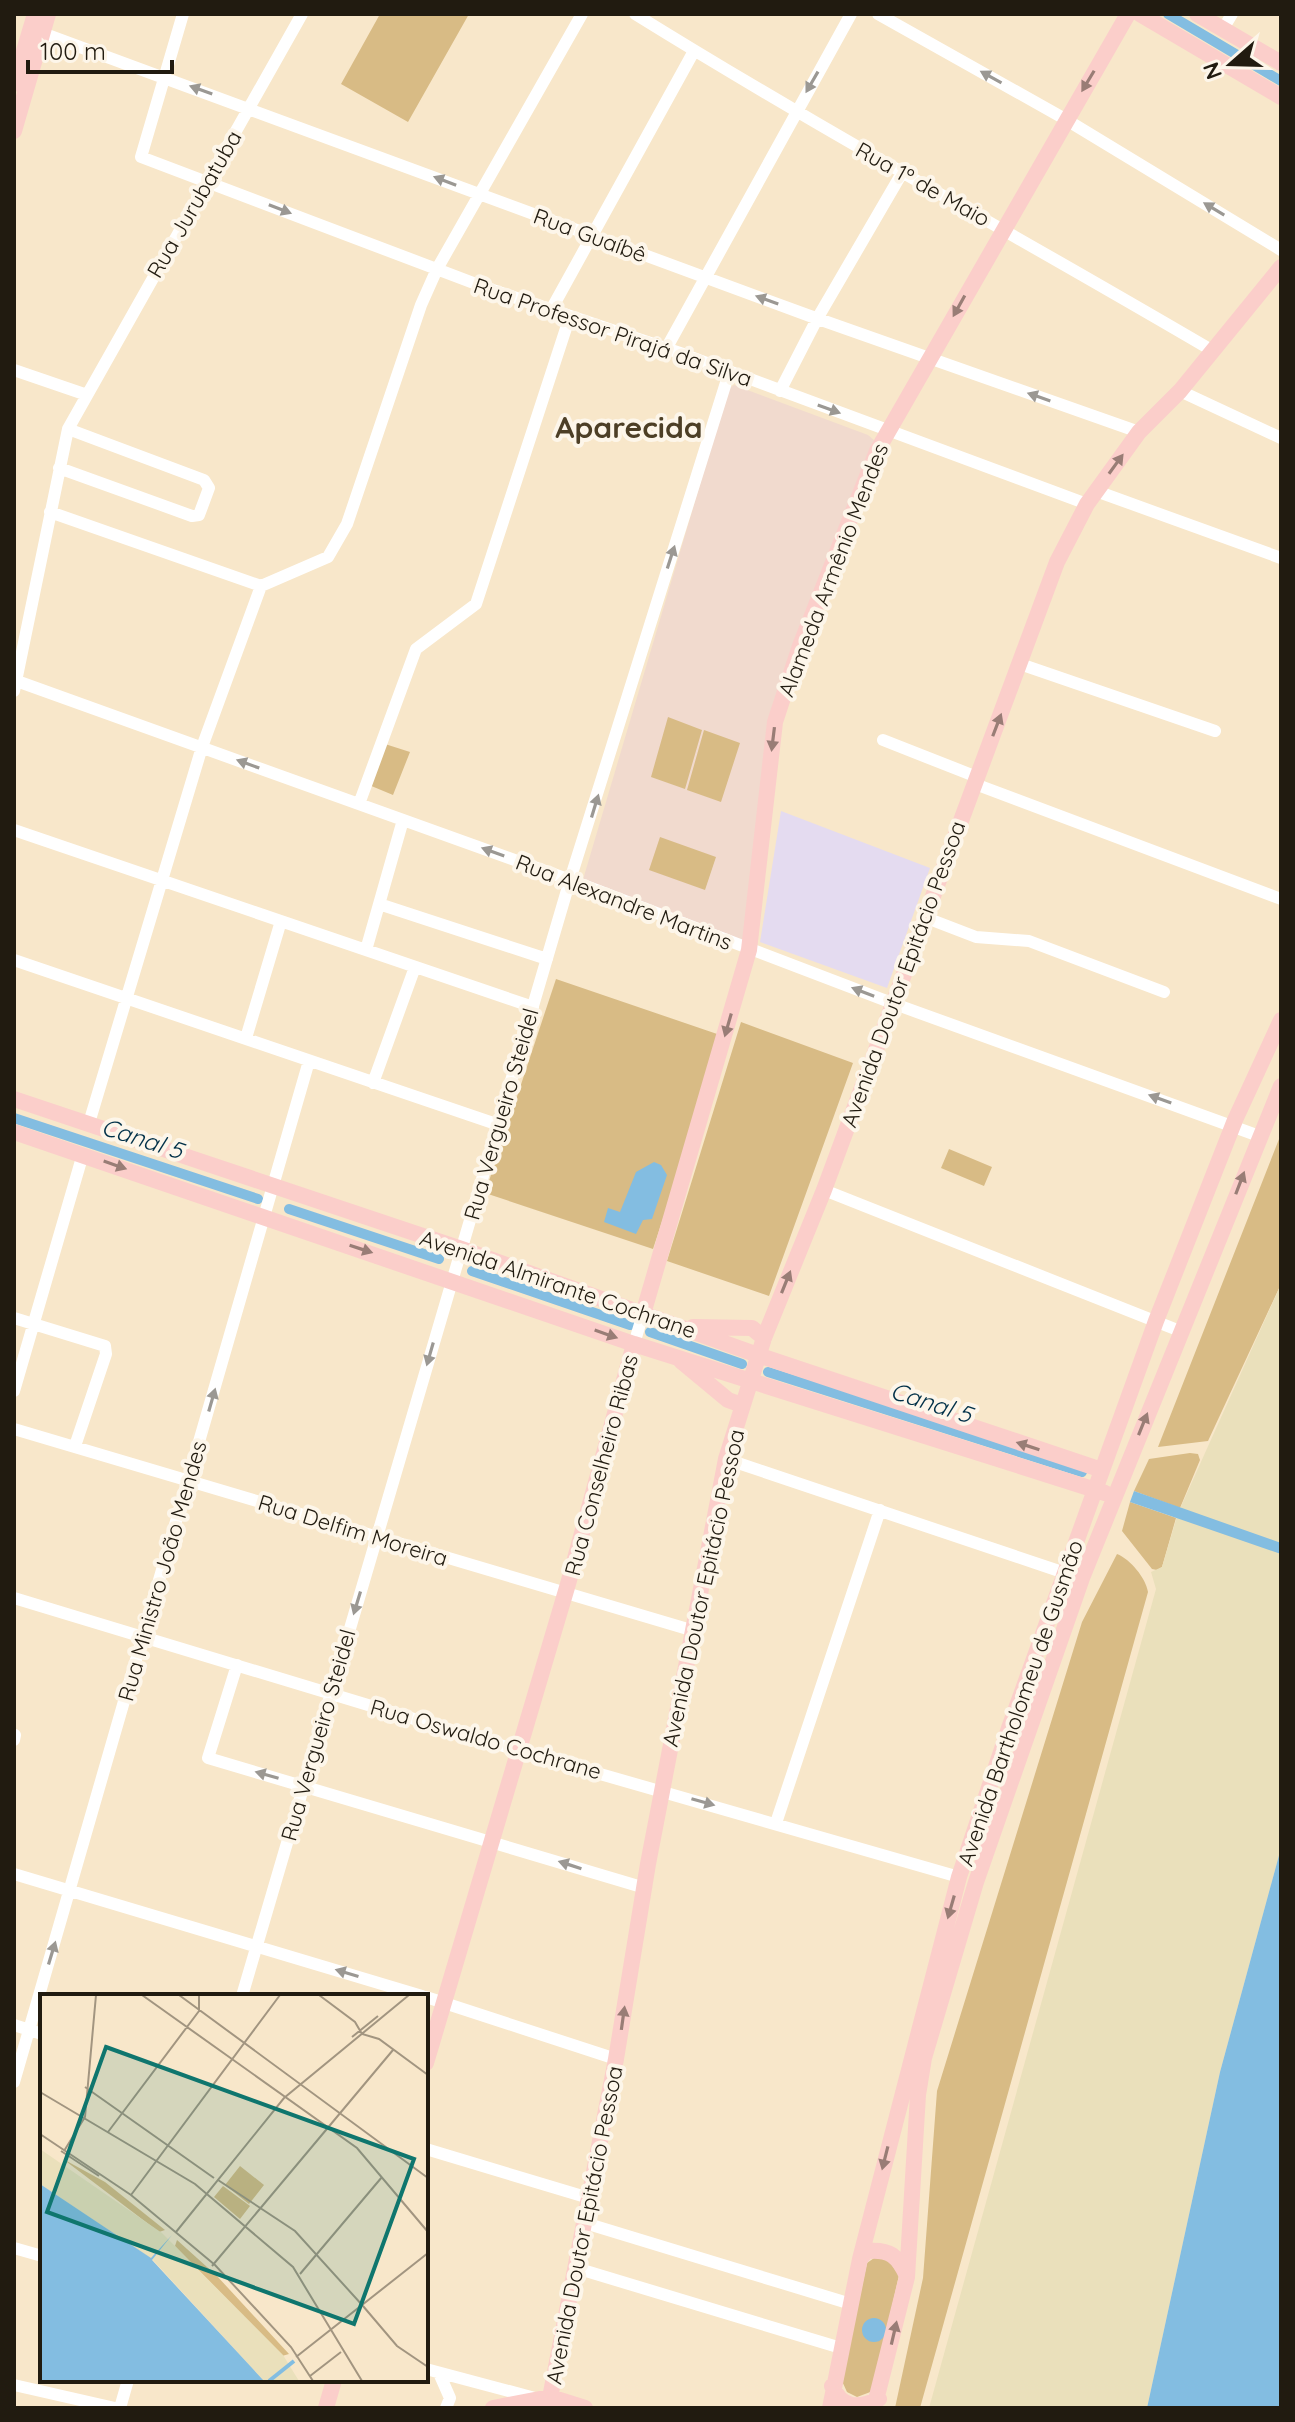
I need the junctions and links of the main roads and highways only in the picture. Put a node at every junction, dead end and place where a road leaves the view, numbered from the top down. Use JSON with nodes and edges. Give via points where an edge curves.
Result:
{"nodes":[{"id":1,"x":35,"y":14,"type":"edge"},
{"id":2,"x":48,"y":14,"type":"edge"},
{"id":3,"x":1128,"y":14,"type":"edge"},
{"id":4,"x":1140,"y":14,"type":"edge"},
{"id":5,"x":1197,"y":14,"type":"edge"},
{"id":6,"x":1227,"y":22,"type":"edge"},
{"id":7,"x":18,"y":57,"type":"edge"},
{"id":8,"x":1281,"y":63,"type":"edge"},
{"id":9,"x":14,"y":84,"type":"edge"},
{"id":10,"x":1281,"y":97,"type":"edge"},
{"id":11,"x":14,"y":131,"type":"edge"},
{"id":12,"x":1281,"y":267,"type":"edge"},
{"id":13,"x":749,"y":950,"type":"joint"},
{"id":14,"x":1281,"y":1020,"type":"edge"},
{"id":15,"x":1281,"y":1086,"type":"edge"},
{"id":16,"x":14,"y":1099,"type":"edge"},
{"id":17,"x":14,"y":1132,"type":"edge"},
{"id":18,"x":643,"y":1316,"type":"junction"},
{"id":19,"x":681,"y":1327,"type":"junction"},
{"id":20,"x":764,"y":1338,"type":"junction"},
{"id":21,"x":635,"y":1342,"type":"junction"},
{"id":22,"x":674,"y":1355,"type":"junction"},
{"id":23,"x":754,"y":1367,"type":"junction"},
{"id":24,"x":742,"y":1405,"type":"junction"},
{"id":25,"x":1102,"y":1470,"type":"junction"},
{"id":26,"x":1096,"y":1489,"type":"junction"},
{"id":27,"x":1114,"y":1497,"type":"junction"},
{"id":28,"x":428,"y":2057,"type":"edge"},
{"id":29,"x":860,"y":2259,"type":"junction"},
{"id":30,"x":907,"y":2277,"type":"junction"},
{"id":31,"x":333,"y":2382,"type":"edge"},
{"id":32,"x":832,"y":2386,"type":"junction"},
{"id":33,"x":544,"y":2401,"type":"edge"},
{"id":34,"x":876,"y":2404,"type":"edge"},
{"id":35,"x":326,"y":2408,"type":"edge"},
{"id":36,"x":493,"y":2408,"type":"edge"},
{"id":37,"x":585,"y":2408,"type":"edge"},
{"id":38,"x":830,"y":2408,"type":"edge"}],
"edges":[{"from":1,"to":7,"type":"main road"},
{"from":2,"to":11,"type":"main road"},
{"from":3,"to":13,"type":"main road","name":"Alameda Armênio Mendes","one_way":true,"via":[[888,430],[856,501],[775,722]]},
{"from":4,"to":10,"type":"main road"},
{"from":5,"to":6,"type":"main road"},
{"from":6,"to":8,"type":"main road"},
{"from":7,"to":9,"type":"main road"},
{"from":20,"to":12,"type":"main road","name":"Avenida Doutor Epitácio Pessoa","one_way":true,"via":[[1057,562],[1091,498],[1139,432],[1180,391]]},
{"from":13,"to":18,"type":"main road","name":"Rua Conselheiro Ribas","one_way":true},
{"from":14,"to":25,"type":"main road","name":"Avenida Bartholomeu de Gusmão","via":[[1156,1321]]},
{"from":27,"to":15,"type":"main road","name":"Avenida Bartholomeu de Gusmão","one_way":true},
{"from":16,"to":18,"type":"main road","name":"Avenida Almirante Cochrane"},
{"from":17,"to":21,"type":"main road","name":"Avenida Almirante Cochrane","one_way":true},
{"from":18,"to":19,"type":"main road","name":"Avenida Almirante Cochrane"},
{"from":19,"to":20,"type":"main road","via":[[752,1328]]},
{"from":19,"to":23,"type":"main road","name":"Avenida Almirante Cochrane"},
{"from":20,"to":23,"type":"main road","name":"Avenida Doutor Epitácio Pessoa"},
{"from":21,"to":22,"type":"main road","name":"Avenida Almirante Cochrane"},
{"from":21,"to":28,"type":"main road","name":"Rua Conselheiro Ribas"},
{"from":22,"to":23,"type":"main road","name":"Avenida Almirante Cochrane"},
{"from":22,"to":24,"type":"main road","via":[[728,1400]]},
{"from":23,"to":24,"type":"main road","name":"Avenida Doutor Epitácio Pessoa"},
{"from":25,"to":23,"type":"main road","name":"Avenida Almirante Cochrane","one_way":true},
{"from":23,"to":26,"type":"main road","name":"Avenida Almirante Cochrane"},
{"from":33,"to":24,"type":"main road","name":"Avenida Doutor Epitácio Pessoa","one_way":true,"via":[[585,2223],[691,1630]]},
{"from":25,"to":26,"type":"main road","name":"Avenida Bartholomeu de Gusmão"},
{"from":26,"to":27,"type":"main road","name":"Avenida Almirante Cochrane"},
{"from":26,"to":29,"type":"main road","name":"Avenida Bartholomeu de Gusmão","one_way":true,"via":[[959,1877]]},
{"from":27,"to":30,"type":"main road","name":"Avenida Bartholomeu de Gusmão","via":[[976,1882],[924,2058]]},
{"from":29,"to":30,"type":"main road","via":[[867,2251],[886,2250]]},
{"from":29,"to":32,"type":"main road","name":"Avenida Bartholomeu de Gusmão"},
{"from":34,"to":30,"type":"main road","name":"Avenida Bartholomeu de Gusmão","one_way":true},
{"from":31,"to":35,"type":"main road"},
{"from":32,"to":34,"type":"main road","via":[[841,2402]]},
{"from":32,"to":38,"type":"main road","name":"Avenida Bartholomeu de Gusmão"},
{"from":33,"to":36,"type":"main road"},
{"from":33,"to":37,"type":"main road"}]}
